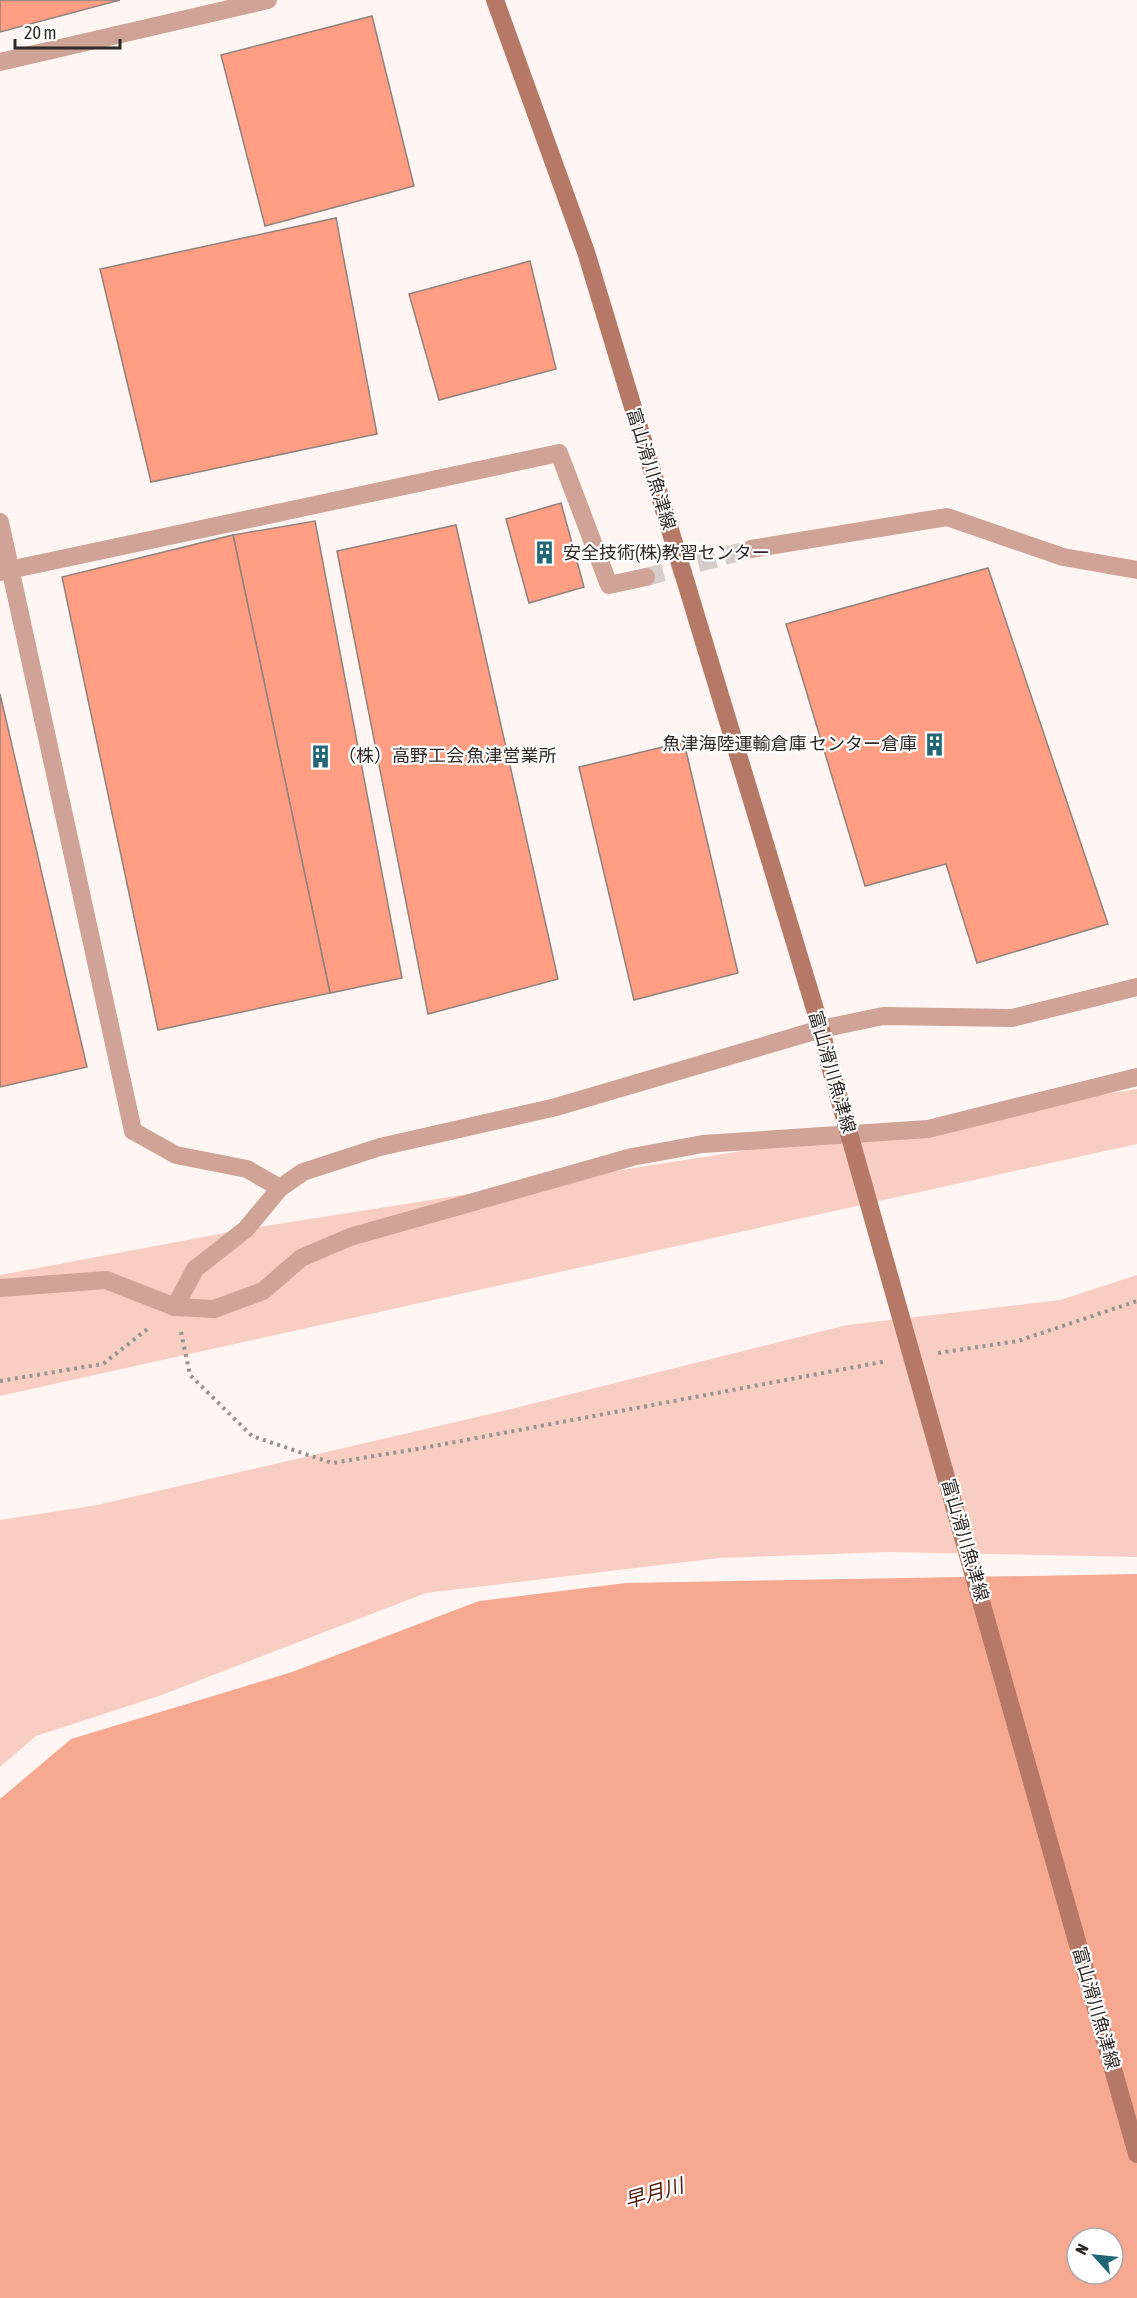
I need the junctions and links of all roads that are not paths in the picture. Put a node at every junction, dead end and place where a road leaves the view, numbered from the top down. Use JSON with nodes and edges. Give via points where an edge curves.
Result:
{"nodes":[{"id":1,"x":268,"y":0,"type":"edge"},
{"id":2,"x":495,"y":0,"type":"edge"},
{"id":3,"x":0,"y":62,"type":"edge"},
{"id":4,"x":0,"y":522,"type":"edge"},
{"id":5,"x":751,"y":549,"type":"tunnel mouth"},
{"id":6,"x":1137,"y":570,"type":"edge"},
{"id":7,"x":5,"y":571,"type":"edge"},
{"id":8,"x":646,"y":577,"type":"tunnel mouth"},
{"id":9,"x":1137,"y":987,"type":"edge"},
{"id":10,"x":821,"y":1029,"type":"junction"},
{"id":11,"x":1137,"y":1077,"type":"edge"},
{"id":12,"x":280,"y":1188,"type":"junction"},
{"id":13,"x":0,"y":1288,"type":"edge"},
{"id":14,"x":175,"y":1307,"type":"junction"},
{"id":15,"x":1137,"y":2154,"type":"edge"}],
"edges":[{"from":1,"to":3,"type":"street"},
{"from":2,"to":10,"type":"main road","name":"富山滑川魚津線","via":[[586,252]]},
{"from":4,"to":7,"type":"street"},
{"from":5,"to":6,"type":"street","via":[[947,517],[1063,557]]},
{"from":7,"to":8,"type":"street","via":[[559,453],[609,585]]},
{"from":7,"to":12,"type":"street","via":[[133,1131],[176,1155],[247,1169]]},
{"from":9,"to":10,"type":"street","via":[[1012,1018],[883,1016]]},
{"from":10,"to":12,"type":"street","via":[[556,1107],[380,1147],[303,1172]]},
{"from":10,"to":15,"type":"main road","name":"富山滑川魚津線","bridge":true},
{"from":11,"to":14,"type":"street","via":[[928,1129],[703,1144],[632,1157],[350,1237],[300,1258],[263,1291],[214,1309]]},
{"from":12,"to":14,"type":"street","via":[[246,1229],[195,1269]]},
{"from":13,"to":14,"type":"street","via":[[106,1280]]}]}
